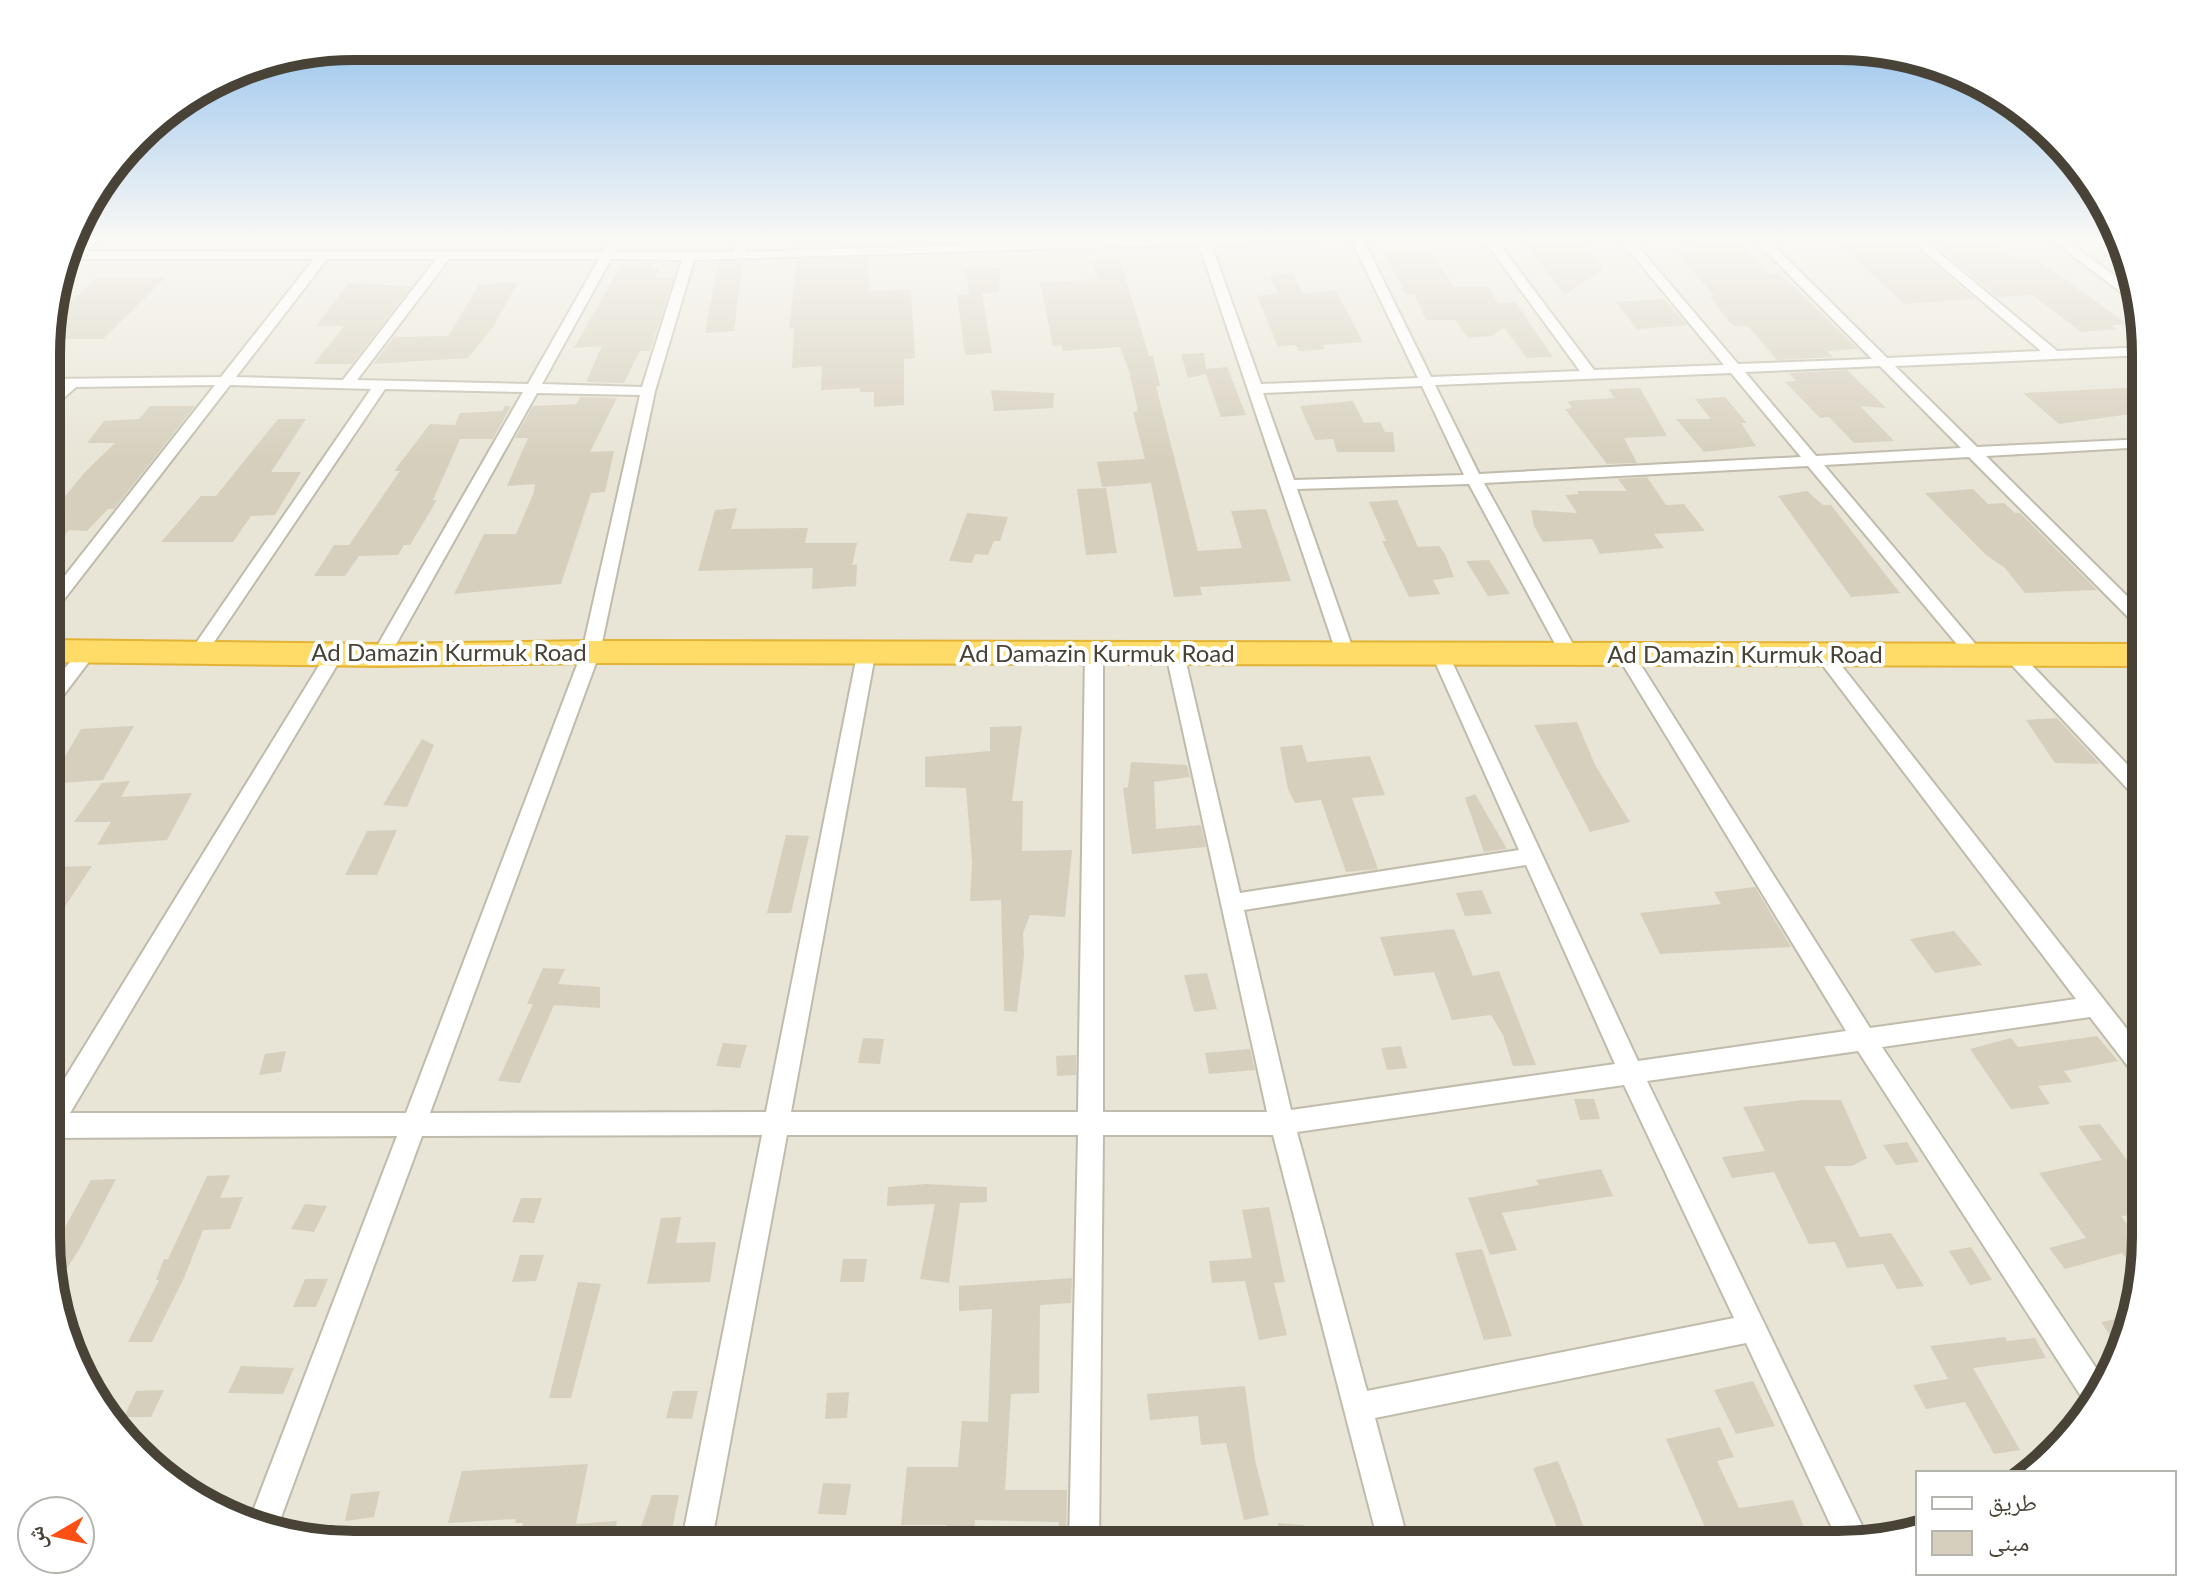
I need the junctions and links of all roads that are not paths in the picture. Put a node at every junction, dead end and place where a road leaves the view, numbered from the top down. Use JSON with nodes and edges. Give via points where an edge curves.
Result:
{"nodes":[{"id":1,"x":279,"y":311,"type":"edge"},
{"id":2,"x":403,"y":311,"type":"edge"},
{"id":3,"x":576,"y":311,"type":"edge"},
{"id":4,"x":672,"y":311,"type":"edge"},
{"id":5,"x":1228,"y":311,"type":"edge"},
{"id":6,"x":1393,"y":311,"type":"edge"},
{"id":7,"x":1543,"y":311,"type":"edge"},
{"id":8,"x":1686,"y":311,"type":"edge"},
{"id":9,"x":1834,"y":311,"type":"edge"},
{"id":10,"x":2002,"y":311,"type":"edge"},
{"id":11,"x":2132,"y":352,"type":"edge"},
{"id":12,"x":2054,"y":355,"type":"junction"},
{"id":13,"x":1886,"y":362,"type":"junction"},
{"id":14,"x":1734,"y":369,"type":"junction"},
{"id":15,"x":1589,"y":373,"type":"junction"},
{"id":16,"x":1426,"y":379,"type":"junction"},
{"id":17,"x":223,"y":381,"type":"junction"},
{"id":18,"x":60,"y":383,"type":"edge"},
{"id":19,"x":72,"y":383,"type":"junction"},
{"id":20,"x":347,"y":384,"type":"junction"},
{"id":21,"x":381,"y":385,"type":"junction"},
{"id":22,"x":1254,"y":389,"type":"junction"},
{"id":23,"x":531,"y":390,"type":"junction"},
{"id":24,"x":648,"y":391,"type":"junction"},
{"id":25,"x":60,"y":396,"type":"edge"},
{"id":26,"x":2132,"y":444,"type":"edge"},
{"id":27,"x":1975,"y":451,"type":"junction"},
{"id":28,"x":1810,"y":459,"type":"junction"},
{"id":29,"x":1474,"y":479,"type":"junction"},
{"id":30,"x":1286,"y":485,"type":"junction"},
{"id":31,"x":60,"y":593,"type":"edge"},
{"id":32,"x":2132,"y":611,"type":"edge"},
{"id":33,"x":60,"y":651,"type":"edge"},
{"id":34,"x":88,"y":651,"type":"junction"},
{"id":35,"x":591,"y":652,"type":"junction"},
{"id":36,"x":198,"y":653,"type":"junction"},
{"id":37,"x":1094,"y":653,"type":"junction"},
{"id":38,"x":1175,"y":654,"type":"junction"},
{"id":39,"x":334,"y":655,"type":"junction"},
{"id":40,"x":381,"y":655,"type":"junction"},
{"id":41,"x":866,"y":655,"type":"junction"},
{"id":42,"x":1346,"y":655,"type":"junction"},
{"id":43,"x":1441,"y":655,"type":"junction"},
{"id":44,"x":1570,"y":655,"type":"junction"},
{"id":45,"x":1626,"y":655,"type":"junction"},
{"id":46,"x":1824,"y":655,"type":"junction"},
{"id":47,"x":2132,"y":655,"type":"edge"},
{"id":48,"x":1977,"y":657,"type":"junction"},
{"id":49,"x":2014,"y":657,"type":"junction"},
{"id":50,"x":60,"y":686,"type":"edge"},
{"id":51,"x":2132,"y":781,"type":"edge"},
{"id":52,"x":1532,"y":856,"type":"junction"},
{"id":53,"x":1231,"y":903,"type":"junction"},
{"id":54,"x":2095,"y":1006,"type":"junction"},
{"id":55,"x":1863,"y":1038,"type":"junction"},
{"id":56,"x":2132,"y":1053,"type":"edge"},
{"id":57,"x":1632,"y":1075,"type":"junction"},
{"id":58,"x":60,"y":1108,"type":"edge"},
{"id":59,"x":1282,"y":1123,"type":"junction"},
{"id":60,"x":414,"y":1124,"type":"junction"},
{"id":61,"x":1091,"y":1124,"type":"junction"},
{"id":62,"x":774,"y":1125,"type":"junction"},
{"id":63,"x":60,"y":1126,"type":"edge"},
{"id":64,"x":1753,"y":1328,"type":"junction"},
{"id":65,"x":2091,"y":1387,"type":"edge"},
{"id":66,"x":1358,"y":1407,"type":"junction"},
{"id":67,"x":266,"y":1517,"type":"edge"},
{"id":68,"x":1849,"y":1530,"type":"edge"},
{"id":69,"x":699,"y":1531,"type":"edge"},
{"id":70,"x":1084,"y":1531,"type":"edge"},
{"id":71,"x":1390,"y":1531,"type":"edge"}],
"edges":[{"from":1,"to":17,"type":"street"},
{"from":2,"to":20,"type":"street"},
{"from":3,"to":23,"type":"street"},
{"from":4,"to":24,"type":"street"},
{"from":5,"to":22,"type":"street"},
{"from":6,"to":16,"type":"street"},
{"from":7,"to":15,"type":"street"},
{"from":8,"to":14,"type":"street"},
{"from":9,"to":13,"type":"street"},
{"from":10,"to":12,"type":"street"},
{"from":11,"to":12,"type":"street"},
{"from":12,"to":13,"type":"street"},
{"from":13,"to":14,"type":"street"},
{"from":13,"to":27,"type":"street"},
{"from":14,"to":15,"type":"street"},
{"from":14,"to":28,"type":"street"},
{"from":15,"to":16,"type":"street"},
{"from":16,"to":22,"type":"street"},
{"from":16,"to":29,"type":"street"},
{"from":17,"to":19,"type":"street"},
{"from":17,"to":20,"type":"street"},
{"from":17,"to":31,"type":"street"},
{"from":18,"to":19,"type":"street"},
{"from":19,"to":25,"type":"street"},
{"from":20,"to":21,"type":"street"},
{"from":21,"to":23,"type":"street"},
{"from":21,"to":36,"type":"street"},
{"from":22,"to":30,"type":"street"},
{"from":23,"to":24,"type":"street"},
{"from":23,"to":40,"type":"street"},
{"from":24,"to":35,"type":"street"},
{"from":26,"to":27,"type":"street"},
{"from":27,"to":28,"type":"street"},
{"from":27,"to":32,"type":"street"},
{"from":28,"to":29,"type":"street"},
{"from":28,"to":48,"type":"street"},
{"from":29,"to":30,"type":"street"},
{"from":29,"to":44,"type":"street"},
{"from":30,"to":42,"type":"street"},
{"from":33,"to":34,"type":"highway","name":"Ad Damazin Kurmuk Road"},
{"from":34,"to":36,"type":"highway","name":"Ad Damazin Kurmuk Road"},
{"from":34,"to":50,"type":"street"},
{"from":35,"to":40,"type":"highway","name":"Ad Damazin Kurmuk Road"},
{"from":35,"to":41,"type":"highway","name":"Ad Damazin Kurmuk Road"},
{"from":35,"to":60,"type":"street"},
{"from":36,"to":39,"type":"highway","name":"Ad Damazin Kurmuk Road"},
{"from":37,"to":38,"type":"highway","name":"Ad Damazin Kurmuk Road"},
{"from":37,"to":41,"type":"highway","name":"Ad Damazin Kurmuk Road"},
{"from":37,"to":61,"type":"street"},
{"from":38,"to":42,"type":"highway","name":"Ad Damazin Kurmuk Road"},
{"from":38,"to":53,"type":"street"},
{"from":39,"to":40,"type":"highway","name":"Ad Damazin Kurmuk Road"},
{"from":39,"to":58,"type":"street"},
{"from":41,"to":62,"type":"street"},
{"from":42,"to":43,"type":"highway","name":"Ad Damazin Kurmuk Road"},
{"from":43,"to":44,"type":"highway","name":"Ad Damazin Kurmuk Road"},
{"from":43,"to":52,"type":"street"},
{"from":44,"to":45,"type":"highway","name":"Ad Damazin Kurmuk Road"},
{"from":45,"to":46,"type":"highway","name":"Ad Damazin Kurmuk Road"},
{"from":45,"to":55,"type":"street"},
{"from":46,"to":48,"type":"highway","name":"Ad Damazin Kurmuk Road"},
{"from":46,"to":54,"type":"street"},
{"from":47,"to":49,"type":"highway","name":"Ad Damazin Kurmuk Road"},
{"from":48,"to":49,"type":"highway","name":"Ad Damazin Kurmuk Road"},
{"from":49,"to":51,"type":"street"},
{"from":52,"to":53,"type":"street"},
{"from":52,"to":57,"type":"street"},
{"from":53,"to":59,"type":"street"},
{"from":54,"to":55,"type":"street"},
{"from":54,"to":56,"type":"street"},
{"from":55,"to":57,"type":"street"},
{"from":55,"to":65,"type":"street"},
{"from":57,"to":59,"type":"street"},
{"from":57,"to":64,"type":"street"},
{"from":59,"to":61,"type":"street"},
{"from":59,"to":66,"type":"street"},
{"from":60,"to":62,"type":"street"},
{"from":60,"to":63,"type":"street"},
{"from":60,"to":67,"type":"street"},
{"from":61,"to":62,"type":"street"},
{"from":61,"to":70,"type":"street"},
{"from":62,"to":69,"type":"street"},
{"from":64,"to":66,"type":"street"},
{"from":64,"to":68,"type":"street"},
{"from":66,"to":71,"type":"street"}]}
